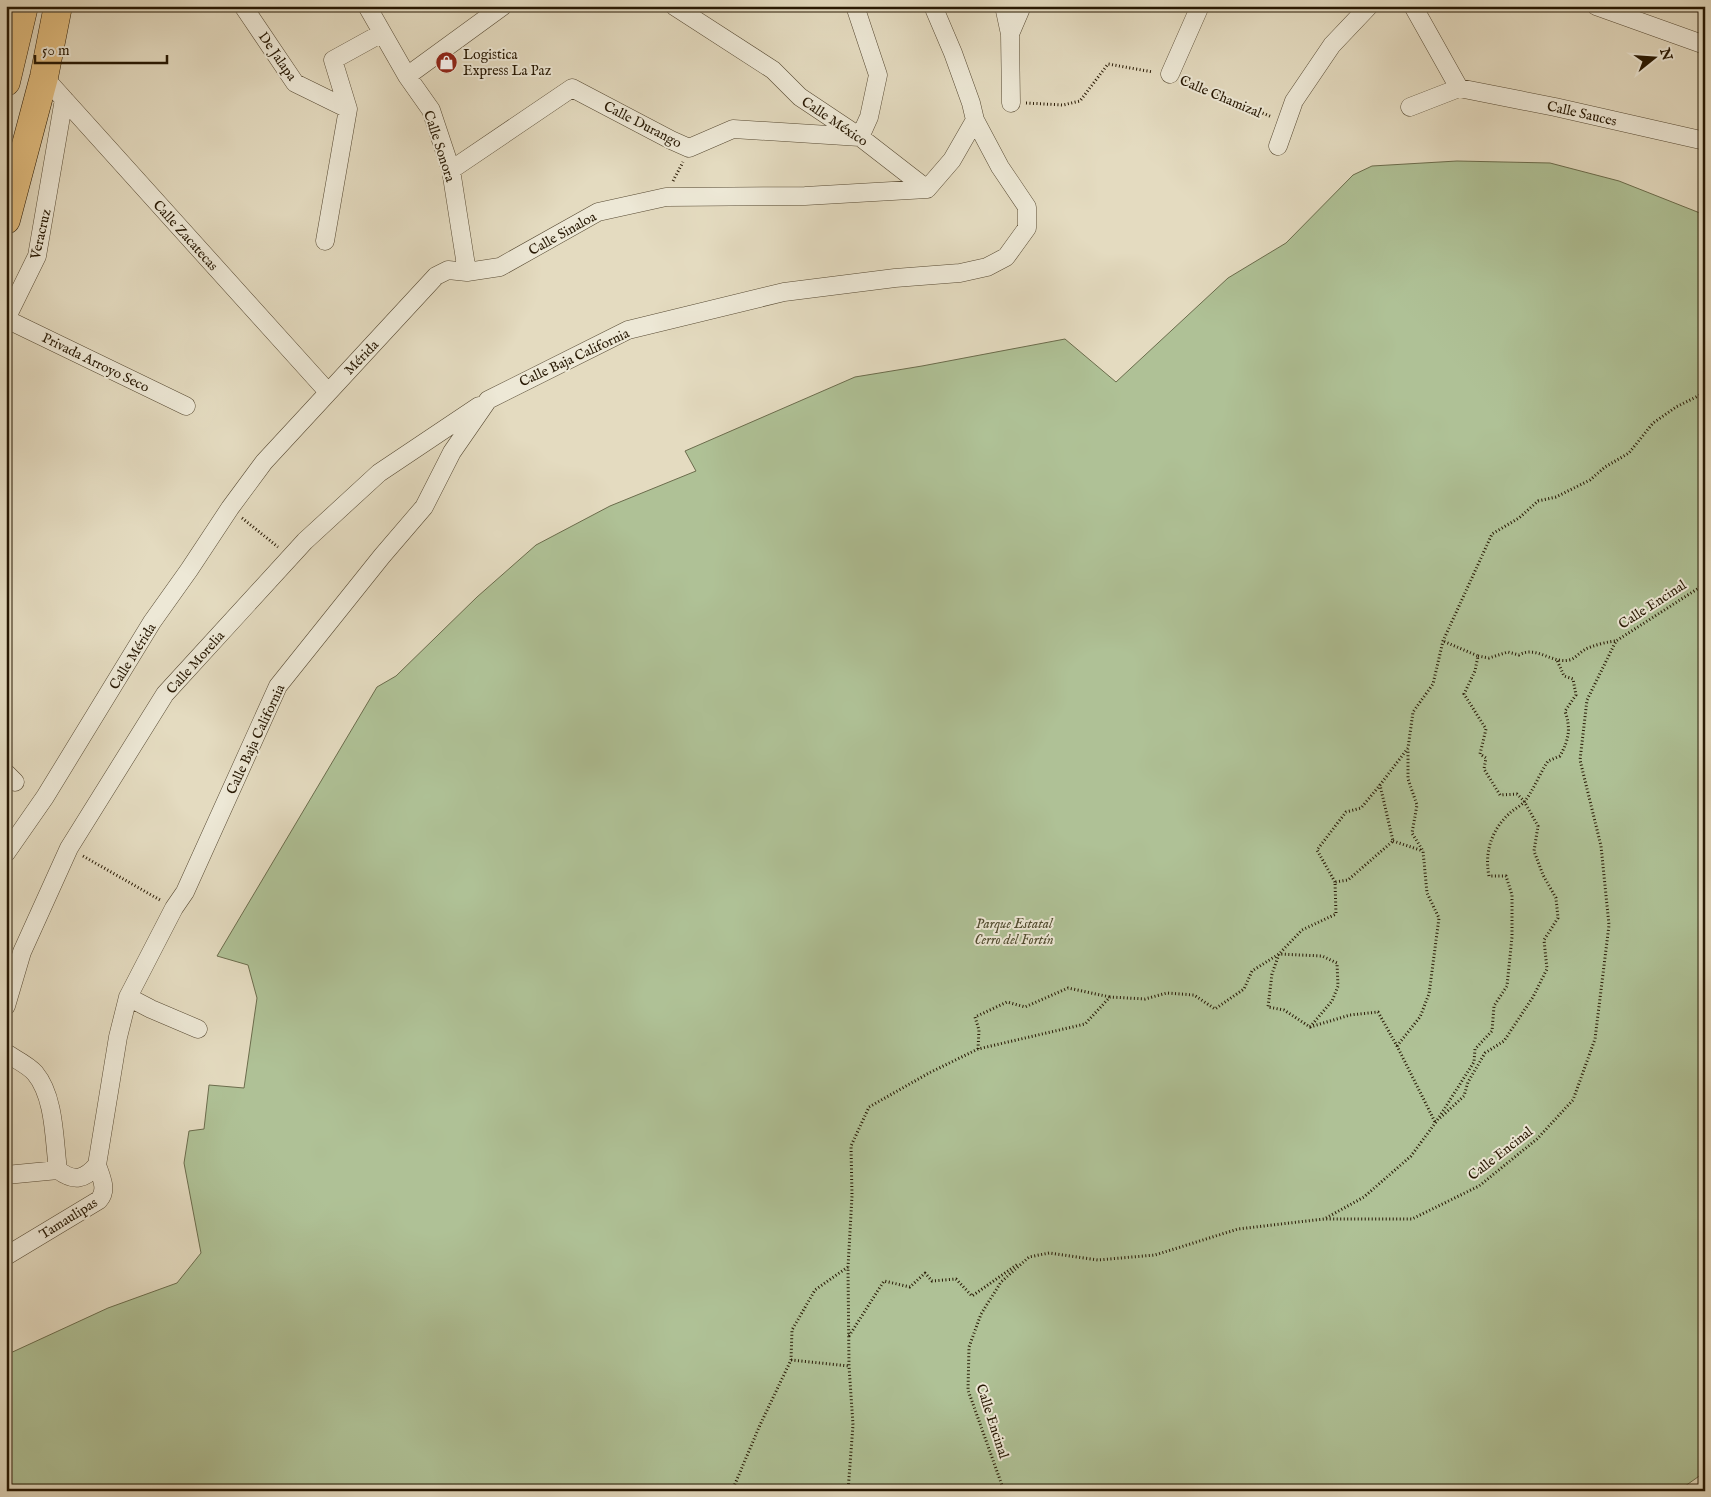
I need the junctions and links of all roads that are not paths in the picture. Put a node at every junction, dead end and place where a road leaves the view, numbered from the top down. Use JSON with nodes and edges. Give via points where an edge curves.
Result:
{"nodes":[{"id":1,"x":24,"y":6,"type":"edge"},
{"id":2,"x":58,"y":6,"type":"edge"},
{"id":3,"x":243,"y":6,"type":"edge"},
{"id":4,"x":367,"y":6,"type":"edge"},
{"id":5,"x":503,"y":6,"type":"edge"},
{"id":6,"x":674,"y":6,"type":"edge"},
{"id":7,"x":855,"y":6,"type":"edge"},
{"id":8,"x":933,"y":6,"type":"edge"},
{"id":9,"x":1004,"y":6,"type":"edge"},
{"id":10,"x":1022,"y":6,"type":"edge"},
{"id":11,"x":1200,"y":6,"type":"edge"},
{"id":12,"x":1369,"y":6,"type":"edge"},
{"id":13,"x":1413,"y":6,"type":"edge"},
{"id":14,"x":1596,"y":6,"type":"edge"},
{"id":15,"x":382,"y":33,"type":"junction"},
{"id":16,"x":1010,"y":34,"type":"junction"},
{"id":17,"x":1705,"y":45,"type":"edge"},
{"id":18,"x":1170,"y":74,"type":"road end"},
{"id":19,"x":407,"y":76,"type":"junction"},
{"id":20,"x":44,"y":77,"type":"junction"},
{"id":21,"x":6,"y":82,"type":"edge"},
{"id":22,"x":1460,"y":88,"type":"junction"},
{"id":23,"x":64,"y":99,"type":"junction"},
{"id":24,"x":1011,"y":103,"type":"road end"},
{"id":25,"x":1410,"y":107,"type":"dead end"},
{"id":26,"x":348,"y":109,"type":"junction"},
{"id":27,"x":974,"y":120,"type":"junction"},
{"id":28,"x":860,"y":137,"type":"junction"},
{"id":29,"x":1705,"y":142,"type":"edge"},
{"id":30,"x":1278,"y":146,"type":"dead end"},
{"id":31,"x":451,"y":170,"type":"junction"},
{"id":32,"x":927,"y":189,"type":"junction"},
{"id":33,"x":6,"y":220,"type":"edge"},
{"id":34,"x":325,"y":241,"type":"dead end"},
{"id":35,"x":466,"y":272,"type":"junction"},
{"id":36,"x":6,"y":318,"type":"edge"},
{"id":37,"x":328,"y":392,"type":"junction"},
{"id":38,"x":488,"y":400,"type":"junction"},
{"id":39,"x":186,"y":406,"type":"dead end"},
{"id":40,"x":264,"y":462,"type":"joint"},
{"id":41,"x":6,"y":853,"type":"edge"},
{"id":42,"x":128,"y":997,"type":"junction"},
{"id":43,"x":6,"y":1006,"type":"edge"},
{"id":44,"x":198,"y":1029,"type":"dead end"},
{"id":45,"x":6,"y":1053,"type":"edge"},
{"id":46,"x":97,"y":1165,"type":"junction"},
{"id":47,"x":58,"y":1170,"type":"junction"},
{"id":48,"x":6,"y":1175,"type":"edge"},
{"id":49,"x":6,"y":1256,"type":"edge"}],
"edges":[{"from":1,"to":21,"type":"main road"},
{"from":2,"to":20,"type":"main road"},
{"from":3,"to":26,"type":"street","name":"De Jalapa","via":[[295,83]]},
{"from":4,"to":15,"type":"street","name":"Calle Sonora"},
{"from":5,"to":19,"type":"street"},
{"from":6,"to":28,"type":"street","name":"Calle México","via":[[772,70],[800,97]]},
{"from":7,"to":28,"type":"street","via":[[878,75],[869,117]]},
{"from":8,"to":27,"type":"street","name":"Calle Baja California","via":[[971,103]]},
{"from":9,"to":16,"type":"street"},
{"from":10,"to":16,"type":"street"},
{"from":11,"to":18,"type":"street","name":"Calle Chamizal"},
{"from":12,"to":30,"type":"street","via":[[1332,45],[1294,101]]},
{"from":13,"to":22,"type":"street"},
{"from":14,"to":17,"type":"street"},
{"from":15,"to":19,"type":"street","name":"Calle Sonora"},
{"from":15,"to":26,"type":"street","via":[[333,60]]},
{"from":16,"to":24,"type":"street"},
{"from":19,"to":31,"type":"street","name":"Calle Sonora","via":[[431,110]]},
{"from":20,"to":23,"type":"street","name":"Calle Zacatecas"},
{"from":20,"to":33,"type":"main road"},
{"from":22,"to":25,"type":"street"},
{"from":22,"to":29,"type":"street","name":"Calle Sauces"},
{"from":23,"to":36,"type":"street","name":"Veracruz","via":[[37,256]]},
{"from":23,"to":37,"type":"street","name":"Calle Zacatecas"},
{"from":26,"to":34,"type":"street"},
{"from":27,"to":32,"type":"street","via":[[952,160]]},
{"from":27,"to":38,"type":"street","name":"Calle Baja California","via":[[1000,167],[1028,207],[1027,228],[1006,257],[987,267],[960,274],[895,278],[784,292],[628,330]]},
{"from":28,"to":31,"type":"street","name":"Calle Durango","via":[[733,129],[689,148],[572,88]]},
{"from":28,"to":32,"type":"street","name":"Calle México"},
{"from":31,"to":35,"type":"street","name":"Calle Sonora"},
{"from":32,"to":35,"type":"street","name":"Calle Sinaloa","via":[[805,196],[666,197],[598,212],[500,267]]},
{"from":35,"to":37,"type":"street","name":"Mérida","via":[[448,270],[436,276]]},
{"from":36,"to":39,"type":"street","name":"Privada Arroyo Seco"},
{"from":37,"to":40,"type":"street","name":"Mérida"},
{"from":38,"to":42,"type":"street","name":"Calle Baja California","via":[[452,452],[424,507],[278,686],[184,892]]},
{"from":38,"to":43,"type":"street","name":"Calle Morelia","via":[[379,473],[305,541],[165,694],[69,848],[22,952]]},
{"from":40,"to":41,"type":"street","name":"Calle Mérida","via":[[152,622],[45,797]]},
{"from":42,"to":44,"type":"street"},
{"from":42,"to":46,"type":"street","name":"Calle Baja California","via":[[118,1037]]},
{"from":45,"to":47,"type":"street","via":[[34,1071],[44,1086],[50,1106]]},
{"from":46,"to":47,"type":"street","via":[[91,1173],[79,1178]]},
{"from":46,"to":49,"type":"street","name":"Tamaulipas","via":[[103,1196]]},
{"from":47,"to":48,"type":"street"}]}
